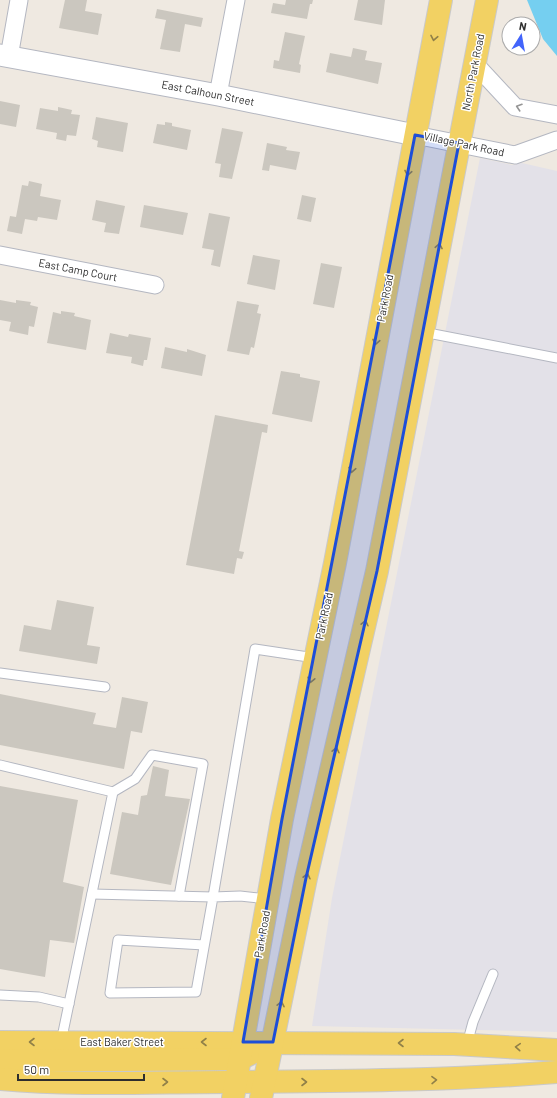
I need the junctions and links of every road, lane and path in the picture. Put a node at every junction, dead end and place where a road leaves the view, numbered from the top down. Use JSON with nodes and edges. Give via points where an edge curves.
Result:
{"nodes":[{"id":1,"x":19,"y":0,"type":"edge"},
{"id":2,"x":236,"y":0,"type":"edge"},
{"id":3,"x":441,"y":0,"type":"edge"},
{"id":4,"x":487,"y":0,"type":"edge"},
{"id":5,"x":4,"y":56,"type":"edge"},
{"id":6,"x":474,"y":64,"type":"junction"},
{"id":7,"x":218,"y":94,"type":"junction"},
{"id":8,"x":557,"y":115,"type":"edge"},
{"id":9,"x":415,"y":135,"type":"junction"},
{"id":10,"x":557,"y":140,"type":"edge"},
{"id":11,"x":459,"y":143,"type":"junction"},
{"id":12,"x":0,"y":255,"type":"edge"},
{"id":13,"x":155,"y":285,"type":"dead end"},
{"id":14,"x":423,"y":332,"type":"junction"},
{"id":15,"x":557,"y":358,"type":"edge"},
{"id":16,"x":315,"y":658,"type":"junction"},
{"id":17,"x":0,"y":673,"type":"edge"},
{"id":18,"x":105,"y":687,"type":"dead end"},
{"id":19,"x":0,"y":765,"type":"edge"},
{"id":20,"x":113,"y":792,"type":"junction"},
{"id":21,"x":92,"y":894,"type":"junction"},
{"id":22,"x":179,"y":896,"type":"junction"},
{"id":23,"x":213,"y":896,"type":"junction"},
{"id":24,"x":268,"y":899,"type":"junction"},
{"id":25,"x":204,"y":945,"type":"junction"},
{"id":26,"x":493,"y":974,"type":"dead end"},
{"id":27,"x":0,"y":995,"type":"edge"},
{"id":28,"x":69,"y":1004,"type":"junction"},
{"id":29,"x":0,"y":1042,"type":"edge"},
{"id":30,"x":61,"y":1042,"type":"junction"},
{"id":31,"x":273,"y":1042,"type":"junction"},
{"id":32,"x":467,"y":1044,"type":"junction"},
{"id":33,"x":242,"y":1050,"type":"junction"},
{"id":34,"x":557,"y":1050,"type":"edge"},
{"id":35,"x":0,"y":1061,"type":"edge"},
{"id":36,"x":557,"y":1072,"type":"edge"},
{"id":37,"x":0,"y":1078,"type":"edge"},
{"id":38,"x":235,"y":1090,"type":"edge"},
{"id":39,"x":263,"y":1090,"type":"edge"}],
"edges":[{"from":1,"to":5,"type":"street"},
{"from":2,"to":7,"type":"street"},
{"from":3,"to":9,"type":"main road","one_way":true},
{"from":4,"to":6,"type":"main road","name":"North Park Road"},
{"from":5,"to":7,"type":"street","name":"East Calhoun Street"},
{"from":8,"to":6,"type":"street","one_way":true,"via":[[514,107]]},
{"from":6,"to":11,"type":"main road","name":"North Park Road"},
{"from":7,"to":9,"type":"street","name":"East Calhoun Street"},
{"from":9,"to":11,"type":"street","name":"Village Park Road"},
{"from":9,"to":16,"type":"main road","name":"Park Road","one_way":true},
{"from":10,"to":11,"type":"street","name":"Village Park Road","via":[[514,155]]},
{"from":14,"to":11,"type":"main road","one_way":true},
{"from":12,"to":13,"type":"street","name":"East Camp Court"},
{"from":14,"to":15,"type":"lane"},
{"from":31,"to":14,"type":"main road","one_way":true,"via":[[306,878],[377,571]]},
{"from":16,"to":23,"type":"lane","via":[[255,649]]},
{"from":16,"to":24,"type":"main road","name":"Park Road","one_way":true},
{"from":17,"to":18,"type":"lane"},
{"from":19,"to":20,"type":"lane"},
{"from":20,"to":21,"type":"lane"},
{"from":20,"to":22,"type":"lane","via":[[135,779],[152,754],[203,764]]},
{"from":21,"to":22,"type":"lane"},
{"from":21,"to":28,"type":"lane"},
{"from":22,"to":23,"type":"lane"},
{"from":23,"to":24,"type":"lane"},
{"from":23,"to":25,"type":"lane"},
{"from":24,"to":33,"type":"main road","name":"Park Road"},
{"from":25,"to":25,"type":"lane","via":[[196,992],[110,993],[118,940]]},
{"from":26,"to":32,"type":"lane","via":[[473,1022]]},
{"from":27,"to":28,"type":"lane","via":[[39,998]]},
{"from":28,"to":30,"type":"lane"},
{"from":30,"to":29,"type":"main road","name":"East Baker Street","one_way":true},
{"from":33,"to":30,"type":"main road","name":"East Baker Street","one_way":true},
{"from":32,"to":31,"type":"main road","one_way":true},
{"from":31,"to":33,"type":"main road"},
{"from":31,"to":39,"type":"main road"},
{"from":34,"to":32,"type":"main road","one_way":true},
{"from":33,"to":35,"type":"main road"},
{"from":33,"to":38,"type":"main road","name":"Park Road"},
{"from":39,"to":36,"type":"main road","one_way":true},
{"from":37,"to":38,"type":"main road","one_way":true},
{"from":38,"to":39,"type":"main road"}]}
